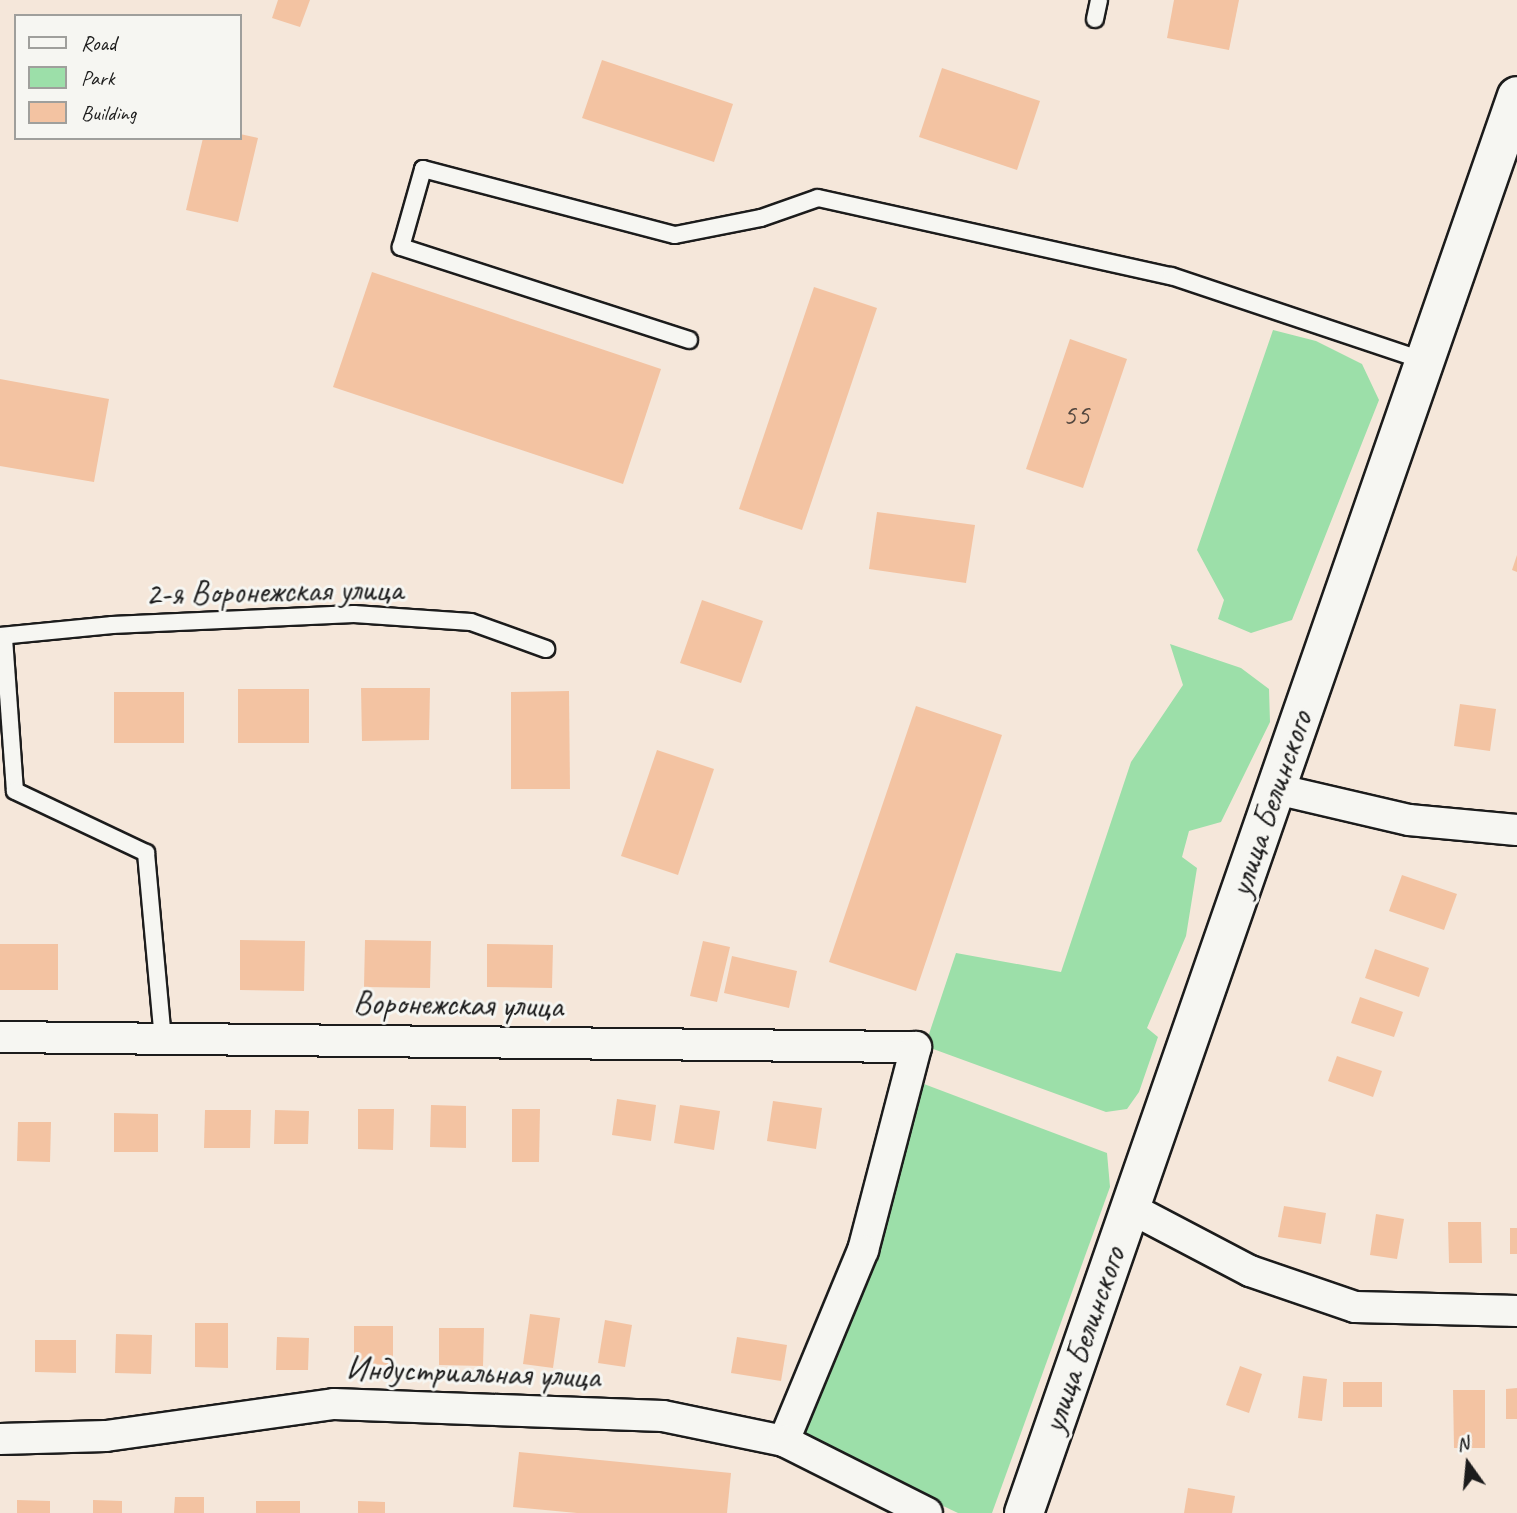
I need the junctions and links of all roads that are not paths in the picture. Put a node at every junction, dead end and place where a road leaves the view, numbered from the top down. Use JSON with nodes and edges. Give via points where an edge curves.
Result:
{"nodes":[{"id":1,"x":1099,"y":0,"type":"edge"},
{"id":2,"x":1095,"y":19,"type":"dead end"},
{"id":3,"x":1517,"y":96,"type":"edge"},
{"id":4,"x":689,"y":340,"type":"dead end"},
{"id":5,"x":1425,"y":361,"type":"junction"},
{"id":6,"x":2,"y":637,"type":"edge"},
{"id":7,"x":546,"y":649,"type":"dead end"},
{"id":8,"x":1276,"y":789,"type":"junction"},
{"id":9,"x":1517,"y":830,"type":"edge"},
{"id":10,"x":0,"y":1037,"type":"edge"},
{"id":11,"x":163,"y":1039,"type":"junction"},
{"id":12,"x":1130,"y":1208,"type":"junction"},
{"id":13,"x":1517,"y":1311,"type":"edge"},
{"id":14,"x":0,"y":1438,"type":"edge"},
{"id":15,"x":784,"y":1441,"type":"junction"},
{"id":16,"x":927,"y":1513,"type":"edge"},
{"id":17,"x":1024,"y":1513,"type":"edge"}],
"edges":[{"from":1,"to":2,"type":"lane"},
{"from":3,"to":5,"type":"main road","name":"улица Белинского"},
{"from":4,"to":5,"type":"lane","via":[[401,247],[423,169],[675,235],[761,218],[818,198],[1171,276]]},
{"from":5,"to":8,"type":"main road","name":"улица Белинского"},
{"from":6,"to":7,"type":"lane","name":"2-я Воронежская улица","via":[[112,625],[355,614],[471,622]]},
{"from":6,"to":11,"type":"lane","via":[[15,791],[146,853]]},
{"from":8,"to":9,"type":"street","via":[[1409,820]]},
{"from":8,"to":12,"type":"main road","name":"улица Белинского"},
{"from":10,"to":11,"type":"street","name":"Воронежская улица"},
{"from":11,"to":15,"type":"street","name":"Воронежская улица","via":[[916,1047],[863,1250]]},
{"from":12,"to":13,"type":"street","via":[[1250,1271],[1355,1307]]},
{"from":12,"to":17,"type":"main road","name":"улица Белинского"},
{"from":14,"to":15,"type":"street","name":"Индустриальная улица","via":[[106,1436],[334,1404],[663,1416]]},
{"from":15,"to":16,"type":"street","name":"Индустриальная улица"}]}
